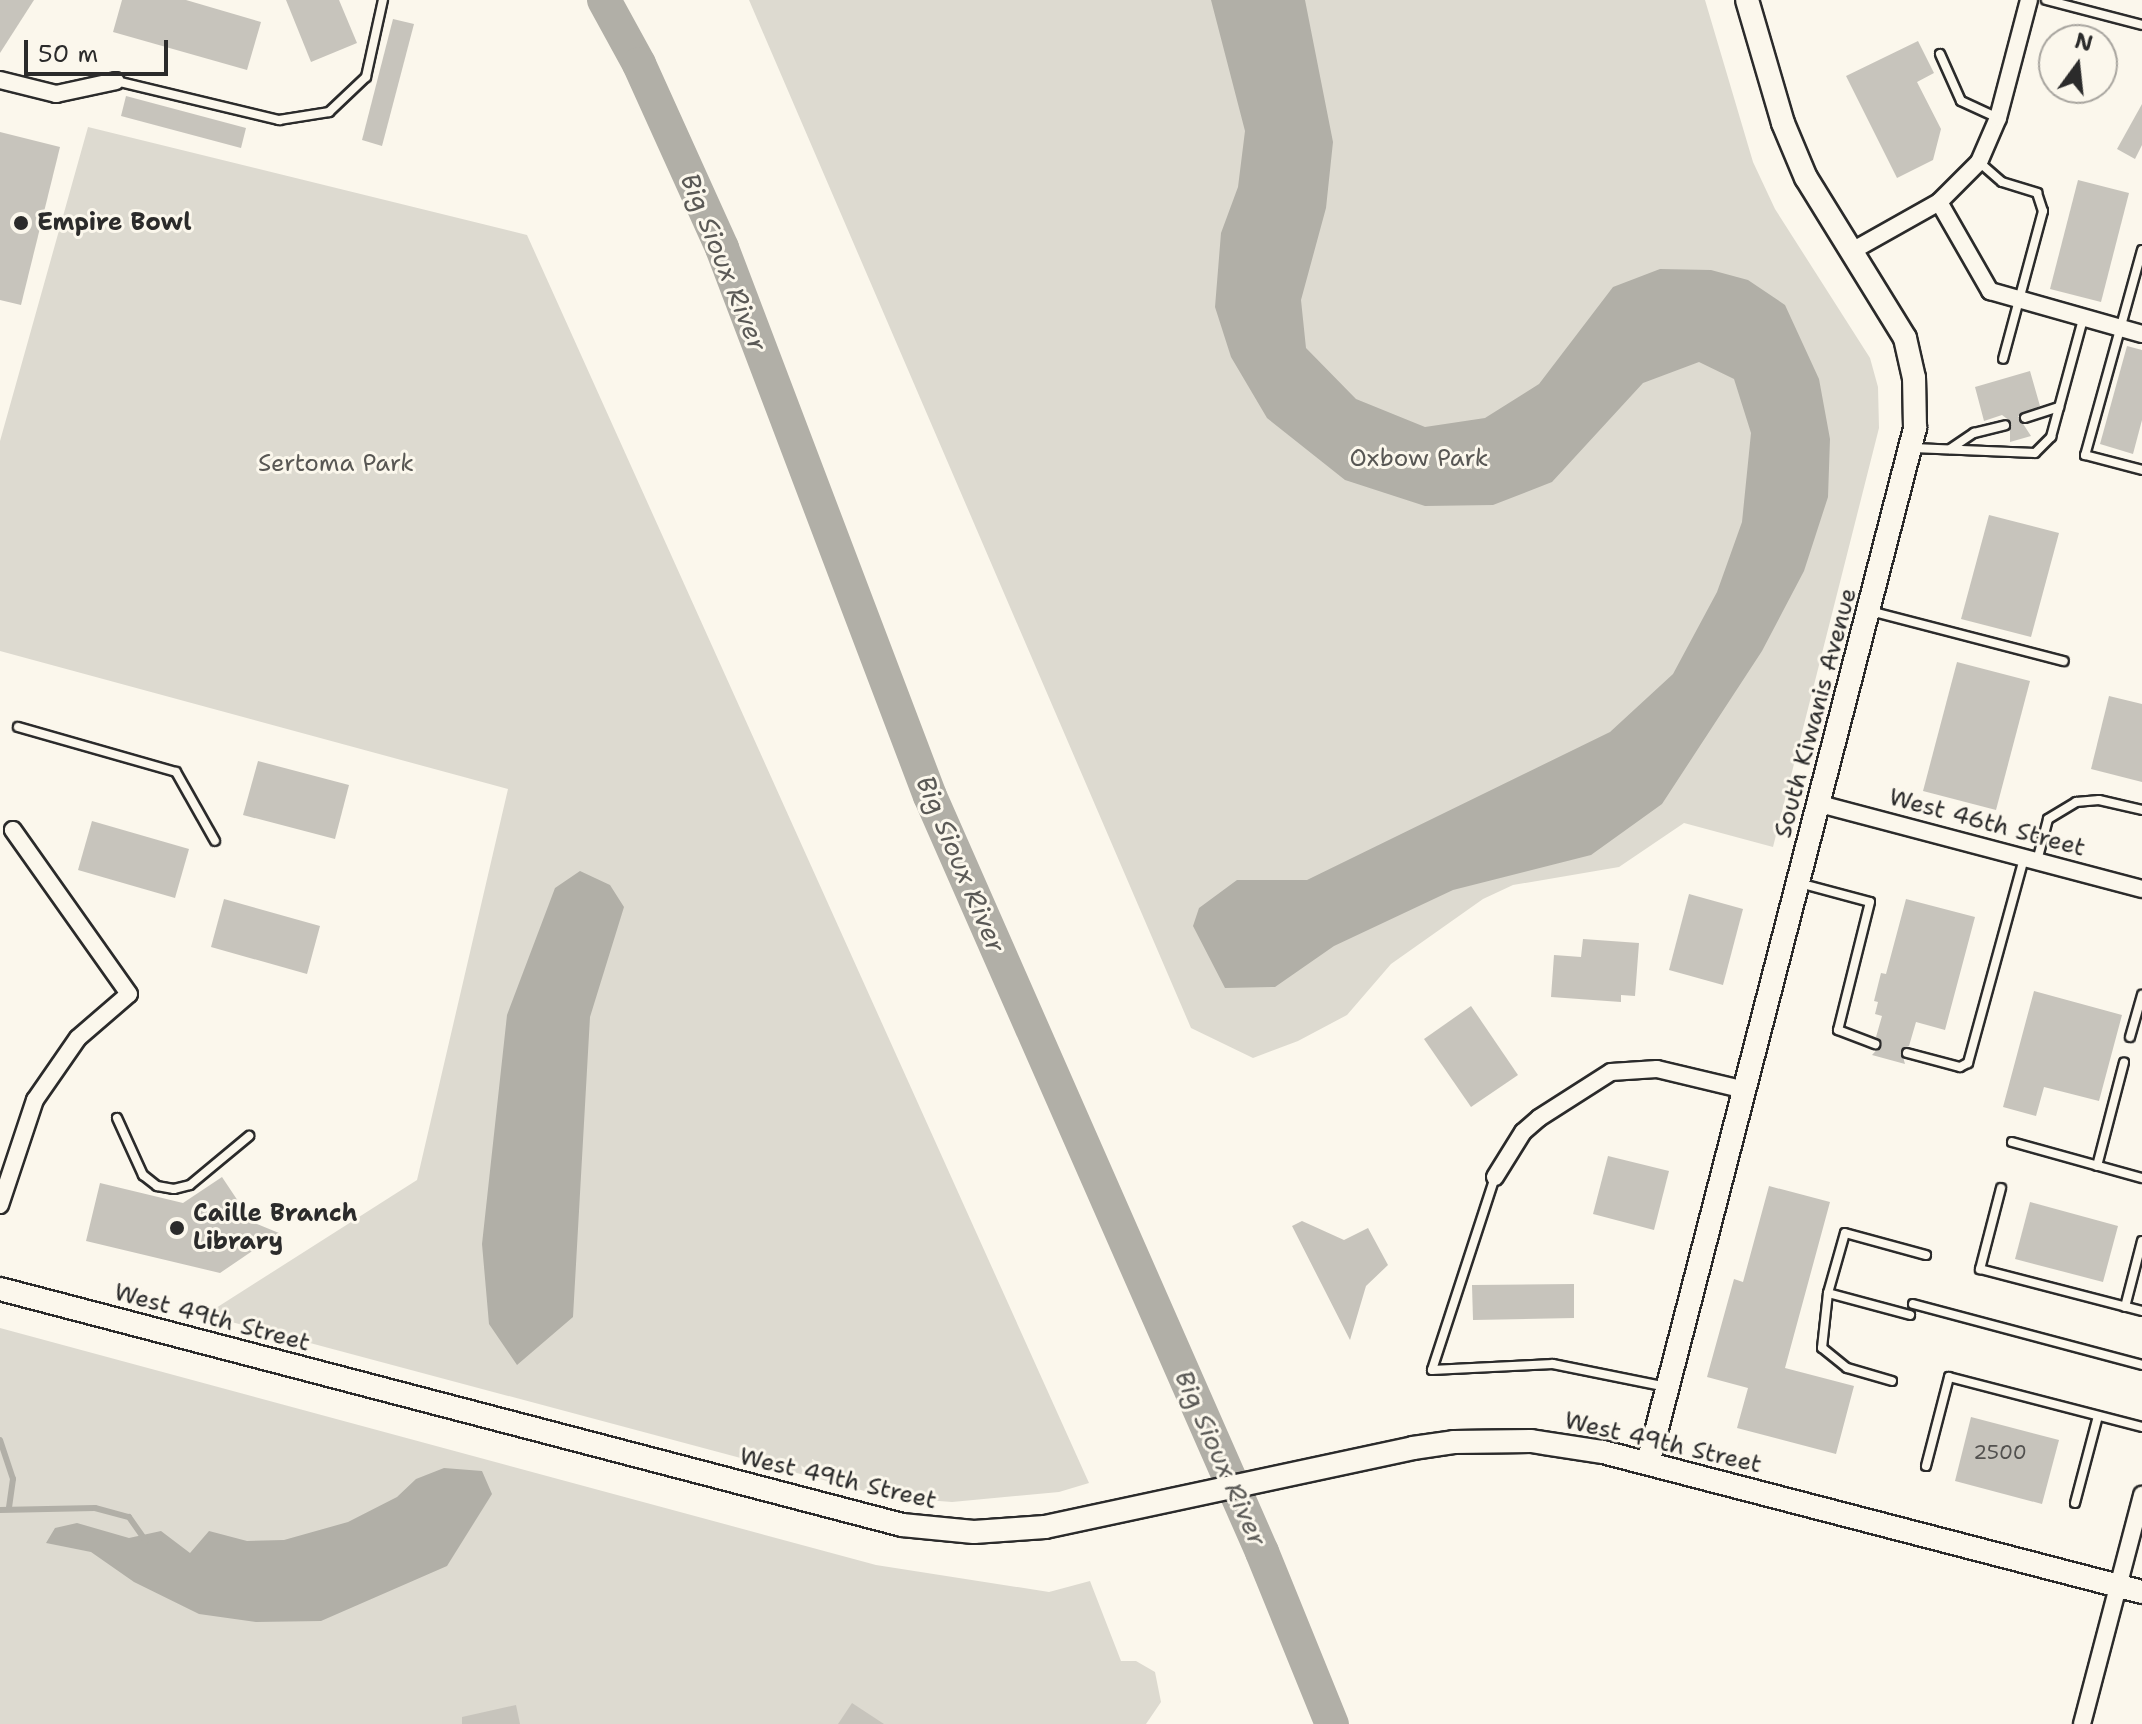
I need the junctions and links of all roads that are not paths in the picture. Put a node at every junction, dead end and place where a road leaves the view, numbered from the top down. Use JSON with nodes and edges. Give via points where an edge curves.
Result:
{"nodes":[{"id":1,"x":383,"y":0,"type":"edge"},
{"id":2,"x":1747,"y":0,"type":"edge"},
{"id":3,"x":2029,"y":0,"type":"edge"},
{"id":4,"x":2046,"y":0,"type":"edge"},
{"id":5,"x":2090,"y":0,"type":"edge"},
{"id":6,"x":2087,"y":10,"type":"junction"},
{"id":7,"x":2142,"y":25,"type":"edge"},
{"id":8,"x":1940,"y":54,"type":"dead end"},
{"id":9,"x":0,"y":80,"type":"edge"},
{"id":10,"x":116,"y":81,"type":"joint"},
{"id":11,"x":1998,"y":118,"type":"junction"},
{"id":12,"x":1979,"y":162,"type":"junction"},
{"id":13,"x":1939,"y":202,"type":"junction"},
{"id":14,"x":2142,"y":250,"type":"edge"},
{"id":15,"x":1852,"y":251,"type":"junction"},
{"id":16,"x":2019,"y":302,"type":"junction"},
{"id":17,"x":2083,"y":319,"type":"junction"},
{"id":18,"x":2121,"y":329,"type":"junction"},
{"id":19,"x":2142,"y":334,"type":"edge"},
{"id":20,"x":2003,"y":359,"type":"dead end"},
{"id":21,"x":2059,"y":407,"type":"junction"},
{"id":22,"x":2025,"y":418,"type":"dead end"},
{"id":23,"x":2005,"y":425,"type":"dead end"},
{"id":24,"x":1911,"y":448,"type":"junction"},
{"id":25,"x":1949,"y":449,"type":"junction"},
{"id":26,"x":2142,"y":470,"type":"edge"},
{"id":27,"x":1870,"y":611,"type":"junction"},
{"id":28,"x":2064,"y":661,"type":"dead end"},
{"id":29,"x":18,"y":727,"type":"dead end"},
{"id":30,"x":1820,"y":804,"type":"junction"},
{"id":31,"x":2142,"y":810,"type":"edge"},
{"id":32,"x":13,"y":830,"type":"dead end"},
{"id":33,"x":215,"y":841,"type":"dead end"},
{"id":34,"x":2031,"y":859,"type":"junction"},
{"id":35,"x":1799,"y":883,"type":"junction"},
{"id":36,"x":2142,"y":889,"type":"edge"},
{"id":37,"x":2142,"y":995,"type":"edge"},
{"id":38,"x":2130,"y":1037,"type":"dead end"},
{"id":39,"x":1875,"y":1044,"type":"dead end"},
{"id":40,"x":1907,"y":1053,"type":"dead end"},
{"id":41,"x":2124,"y":1062,"type":"dead end"},
{"id":42,"x":1745,"y":1090,"type":"junction"},
{"id":43,"x":117,"y":1118,"type":"dead end"},
{"id":44,"x":249,"y":1136,"type":"dead end"},
{"id":45,"x":2012,"y":1142,"type":"dead end"},
{"id":46,"x":2097,"y":1166,"type":"junction"},
{"id":47,"x":1495,"y":1177,"type":"joint"},
{"id":48,"x":2142,"y":1178,"type":"edge"},
{"id":49,"x":2001,"y":1188,"type":"dead end"},
{"id":50,"x":0,"y":1205,"type":"edge"},
{"id":51,"x":2142,"y":1241,"type":"edge"},
{"id":52,"x":1926,"y":1255,"type":"dead end"},
{"id":53,"x":0,"y":1289,"type":"edge"},
{"id":54,"x":1828,"y":1293,"type":"junction"},
{"id":55,"x":1913,"y":1304,"type":"dead end"},
{"id":56,"x":2125,"y":1307,"type":"junction"},
{"id":57,"x":2142,"y":1311,"type":"edge"},
{"id":58,"x":1910,"y":1315,"type":"dead end"},
{"id":59,"x":2142,"y":1365,"type":"edge"},
{"id":60,"x":1892,"y":1381,"type":"dead end"},
{"id":61,"x":1667,"y":1388,"type":"junction"},
{"id":62,"x":2098,"y":1416,"type":"junction"},
{"id":63,"x":2142,"y":1427,"type":"edge"},
{"id":64,"x":1648,"y":1463,"type":"junction"},
{"id":65,"x":1926,"y":1466,"type":"dead end"},
{"id":66,"x":2142,"y":1495,"type":"edge"},
{"id":67,"x":2075,"y":1503,"type":"dead end"},
{"id":68,"x":2118,"y":1586,"type":"junction"},
{"id":69,"x":2142,"y":1592,"type":"edge"},
{"id":70,"x":2082,"y":1724,"type":"edge"}],
"edges":[{"from":1,"to":10,"type":"lane","via":[[366,77],[329,112],[279,120]]},
{"from":2,"to":15,"type":"main road","name":"South Kiwanis Avenue","via":[[1795,153]]},
{"from":3,"to":11,"type":"street"},
{"from":4,"to":6,"type":"lane"},
{"from":5,"to":6,"type":"lane"},
{"from":6,"to":7,"type":"lane"},
{"from":8,"to":11,"type":"lane","via":[[1961,101]]},
{"from":9,"to":10,"type":"street","via":[[56,94]]},
{"from":11,"to":12,"type":"street"},
{"from":12,"to":13,"type":"street"},
{"from":12,"to":16,"type":"lane","via":[[2002,182],[2037,193],[2043,211]]},
{"from":13,"to":15,"type":"street"},
{"from":13,"to":16,"type":"street","via":[[1990,291]]},
{"from":14,"to":18,"type":"lane"},
{"from":15,"to":24,"type":"main road","name":"South Kiwanis Avenue","via":[[1911,357],[1916,402]]},
{"from":16,"to":17,"type":"street"},
{"from":16,"to":20,"type":"lane"},
{"from":17,"to":18,"type":"street"},
{"from":17,"to":21,"type":"lane"},
{"from":18,"to":19,"type":"street"},
{"from":18,"to":26,"type":"lane","via":[[2085,455]]},
{"from":21,"to":22,"type":"lane"},
{"from":21,"to":25,"type":"lane","via":[[2051,437],[2035,453]]},
{"from":23,"to":25,"type":"lane","via":[[1974,433]]},
{"from":24,"to":25,"type":"lane"},
{"from":24,"to":27,"type":"main road","name":"South Kiwanis Avenue"},
{"from":27,"to":28,"type":"lane"},
{"from":27,"to":30,"type":"main road","name":"South Kiwanis Avenue"},
{"from":29,"to":33,"type":"lane","via":[[176,772]]},
{"from":30,"to":34,"type":"street","name":"West 46th Street"},
{"from":30,"to":35,"type":"main road","name":"South Kiwanis Avenue"},
{"from":31,"to":34,"type":"lane","via":[[2099,800],[2076,802],[2048,819]]},
{"from":32,"to":50,"type":"street","via":[[129,994],[78,1038],[35,1100]]},
{"from":34,"to":36,"type":"street","name":"West 46th Street"},
{"from":34,"to":40,"type":"lane","via":[[1968,1063],[1960,1067]]},
{"from":35,"to":39,"type":"lane","via":[[1870,902],[1838,1030]]},
{"from":35,"to":42,"type":"main road","name":"South Kiwanis Avenue"},
{"from":37,"to":38,"type":"lane"},
{"from":41,"to":46,"type":"lane"},
{"from":42,"to":47,"type":"street","via":[[1657,1069],[1611,1072],[1531,1125]]},
{"from":42,"to":61,"type":"main road","name":"South Kiwanis Avenue"},
{"from":43,"to":44,"type":"lane","via":[[143,1175],[157,1186],[174,1189],[190,1185]]},
{"from":45,"to":46,"type":"lane"},
{"from":46,"to":48,"type":"lane"},
{"from":47,"to":61,"type":"lane","via":[[1432,1370],[1553,1364]]},
{"from":49,"to":56,"type":"lane","via":[[1980,1269]]},
{"from":51,"to":56,"type":"lane"},
{"from":52,"to":54,"type":"lane","via":[[1845,1233]]},
{"from":53,"to":64,"type":"main road","name":"West 49th Street","via":[[902,1525],[1009,1531],[1345,1460],[1495,1440],[1565,1445]]},
{"from":54,"to":58,"type":"lane"},
{"from":54,"to":60,"type":"lane","via":[[1822,1348],[1847,1368]]},
{"from":55,"to":59,"type":"lane"},
{"from":56,"to":57,"type":"lane"},
{"from":61,"to":64,"type":"main road","name":"South Kiwanis Avenue"},
{"from":62,"to":63,"type":"lane"},
{"from":62,"to":65,"type":"lane","via":[[1949,1377]]},
{"from":62,"to":67,"type":"lane"},
{"from":64,"to":68,"type":"main road","name":"West 49th Street"},
{"from":66,"to":68,"type":"street"},
{"from":68,"to":69,"type":"main road","name":"West 49th Street"},
{"from":68,"to":70,"type":"street"}]}
